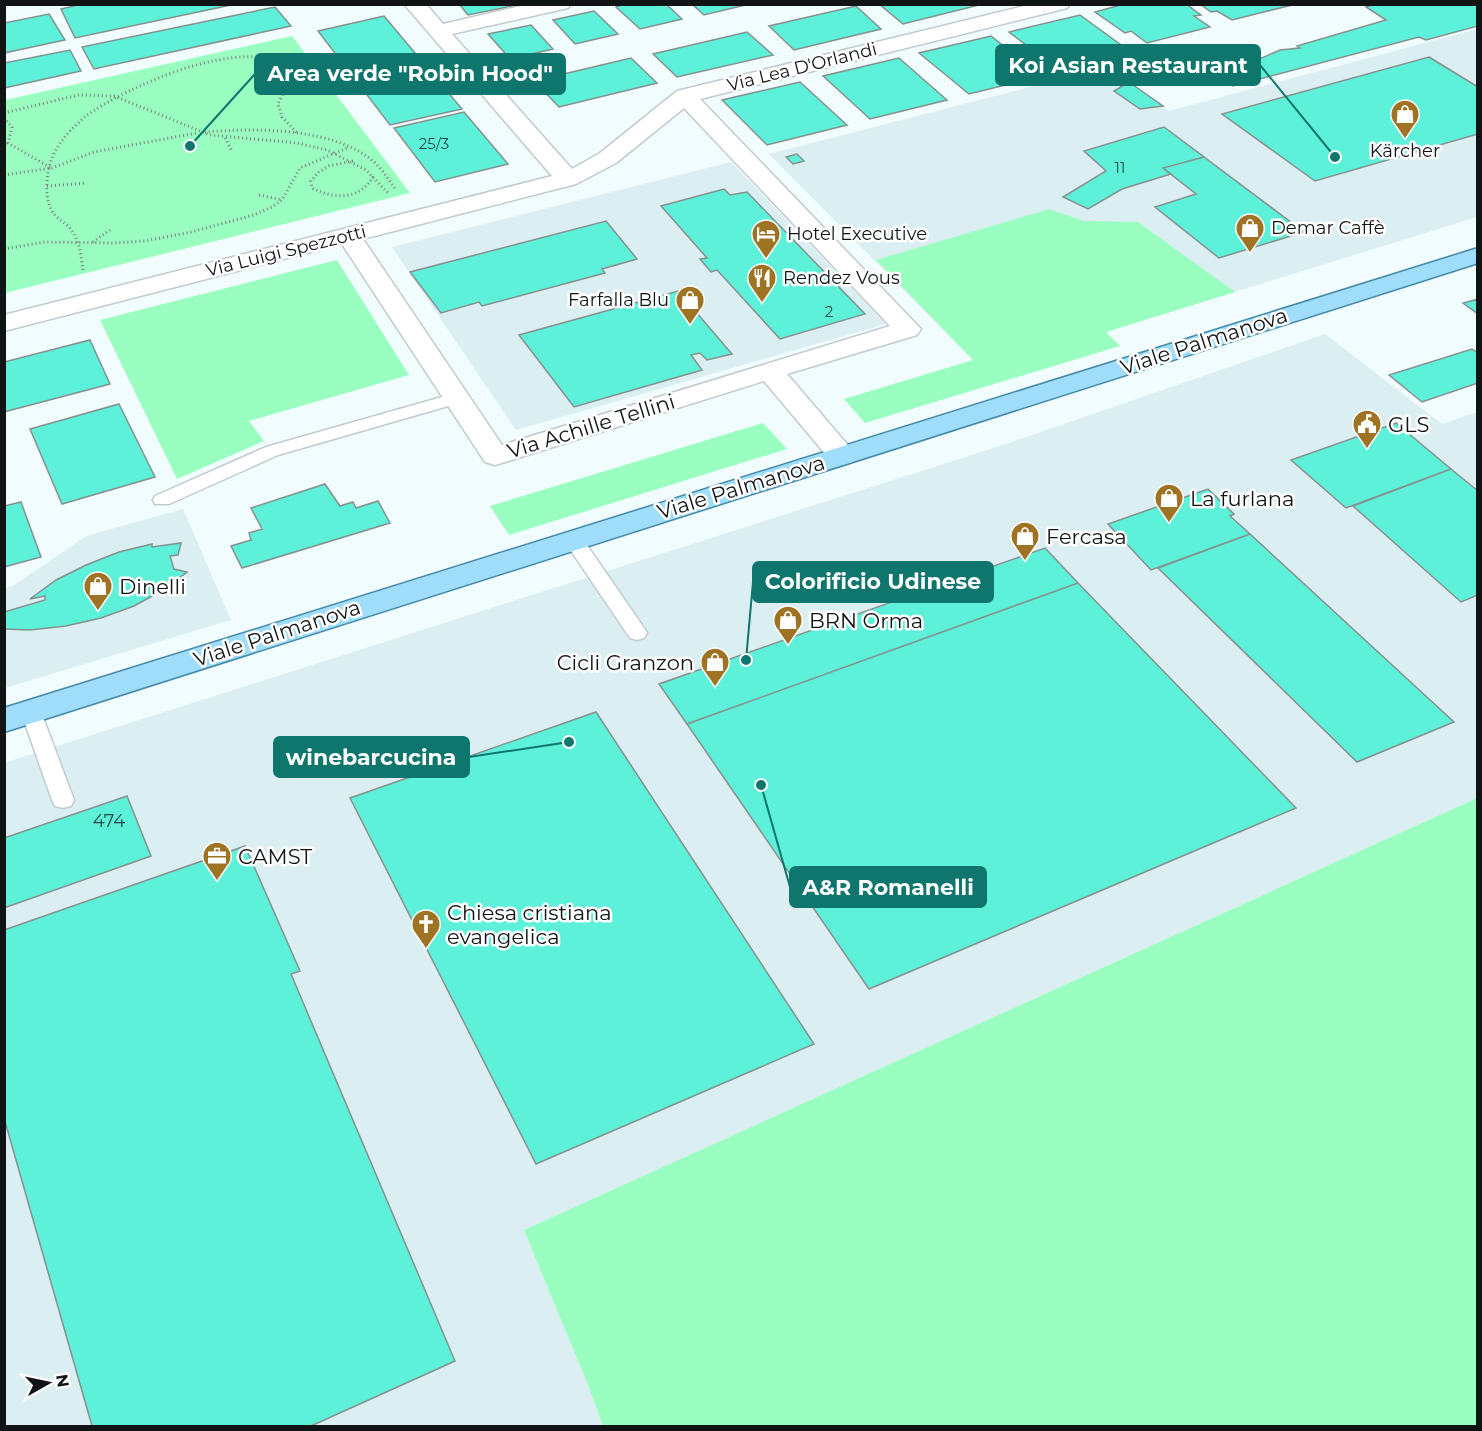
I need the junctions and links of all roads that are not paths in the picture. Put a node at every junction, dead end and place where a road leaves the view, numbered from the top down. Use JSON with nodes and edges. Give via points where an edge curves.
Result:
{"nodes":[{"id":1,"x":414,"y":4,"type":"edge"},
{"id":2,"x":561,"y":4,"type":"edge"},
{"id":3,"x":1060,"y":4,"type":"edge"},
{"id":4,"x":438,"y":32,"type":"junction"},
{"id":5,"x":685,"y":96,"type":"junction"},
{"id":6,"x":568,"y":178,"type":"junction"},
{"id":7,"x":348,"y":235,"type":"junction"},
{"id":8,"x":1478,"y":255,"type":"edge"},
{"id":9,"x":4,"y":323,"type":"edge"},
{"id":10,"x":770,"y":371,"type":"junction"},
{"id":11,"x":456,"y":398,"type":"junction"},
{"id":12,"x":842,"y":456,"type":"junction"},
{"id":13,"x":162,"y":500,"type":"dead end"},
{"id":14,"x":573,"y":539,"type":"junction"},
{"id":15,"x":638,"y":633,"type":"dead end"},
{"id":16,"x":18,"y":716,"type":"edge"},
{"id":17,"x":63,"y":800,"type":"dead end"}],
"edges":[{"from":1,"to":4,"type":"street"},
{"from":2,"to":4,"type":"street"},
{"from":3,"to":5,"type":"street","name":"Via Lea D'Orlandi"},
{"from":4,"to":6,"type":"street"},
{"from":5,"to":6,"type":"street","name":"Via Lea D'Orlandi","via":[[608,159]]},
{"from":5,"to":10,"type":"street","name":"Via Achille Tellini","via":[[908,329]]},
{"from":6,"to":7,"type":"street","name":"Via Luigi Spezzotti"},
{"from":7,"to":9,"type":"street","name":"Via Luigi Spezzotti"},
{"from":7,"to":11,"type":"street","name":"Via Achille Tellini"},
{"from":8,"to":12,"type":"main road","name":"Viale Palmanova"},
{"from":10,"to":11,"type":"street","name":"Via Achille Tellini","via":[[495,456]]},
{"from":10,"to":12,"type":"street"},
{"from":11,"to":13,"type":"lane","via":[[272,451]]},
{"from":12,"to":14,"type":"main road","name":"Viale Palmanova"},
{"from":14,"to":15,"type":"lane"},
{"from":14,"to":16,"type":"main road","name":"Viale Palmanova"},
{"from":16,"to":17,"type":"lane"}]}
